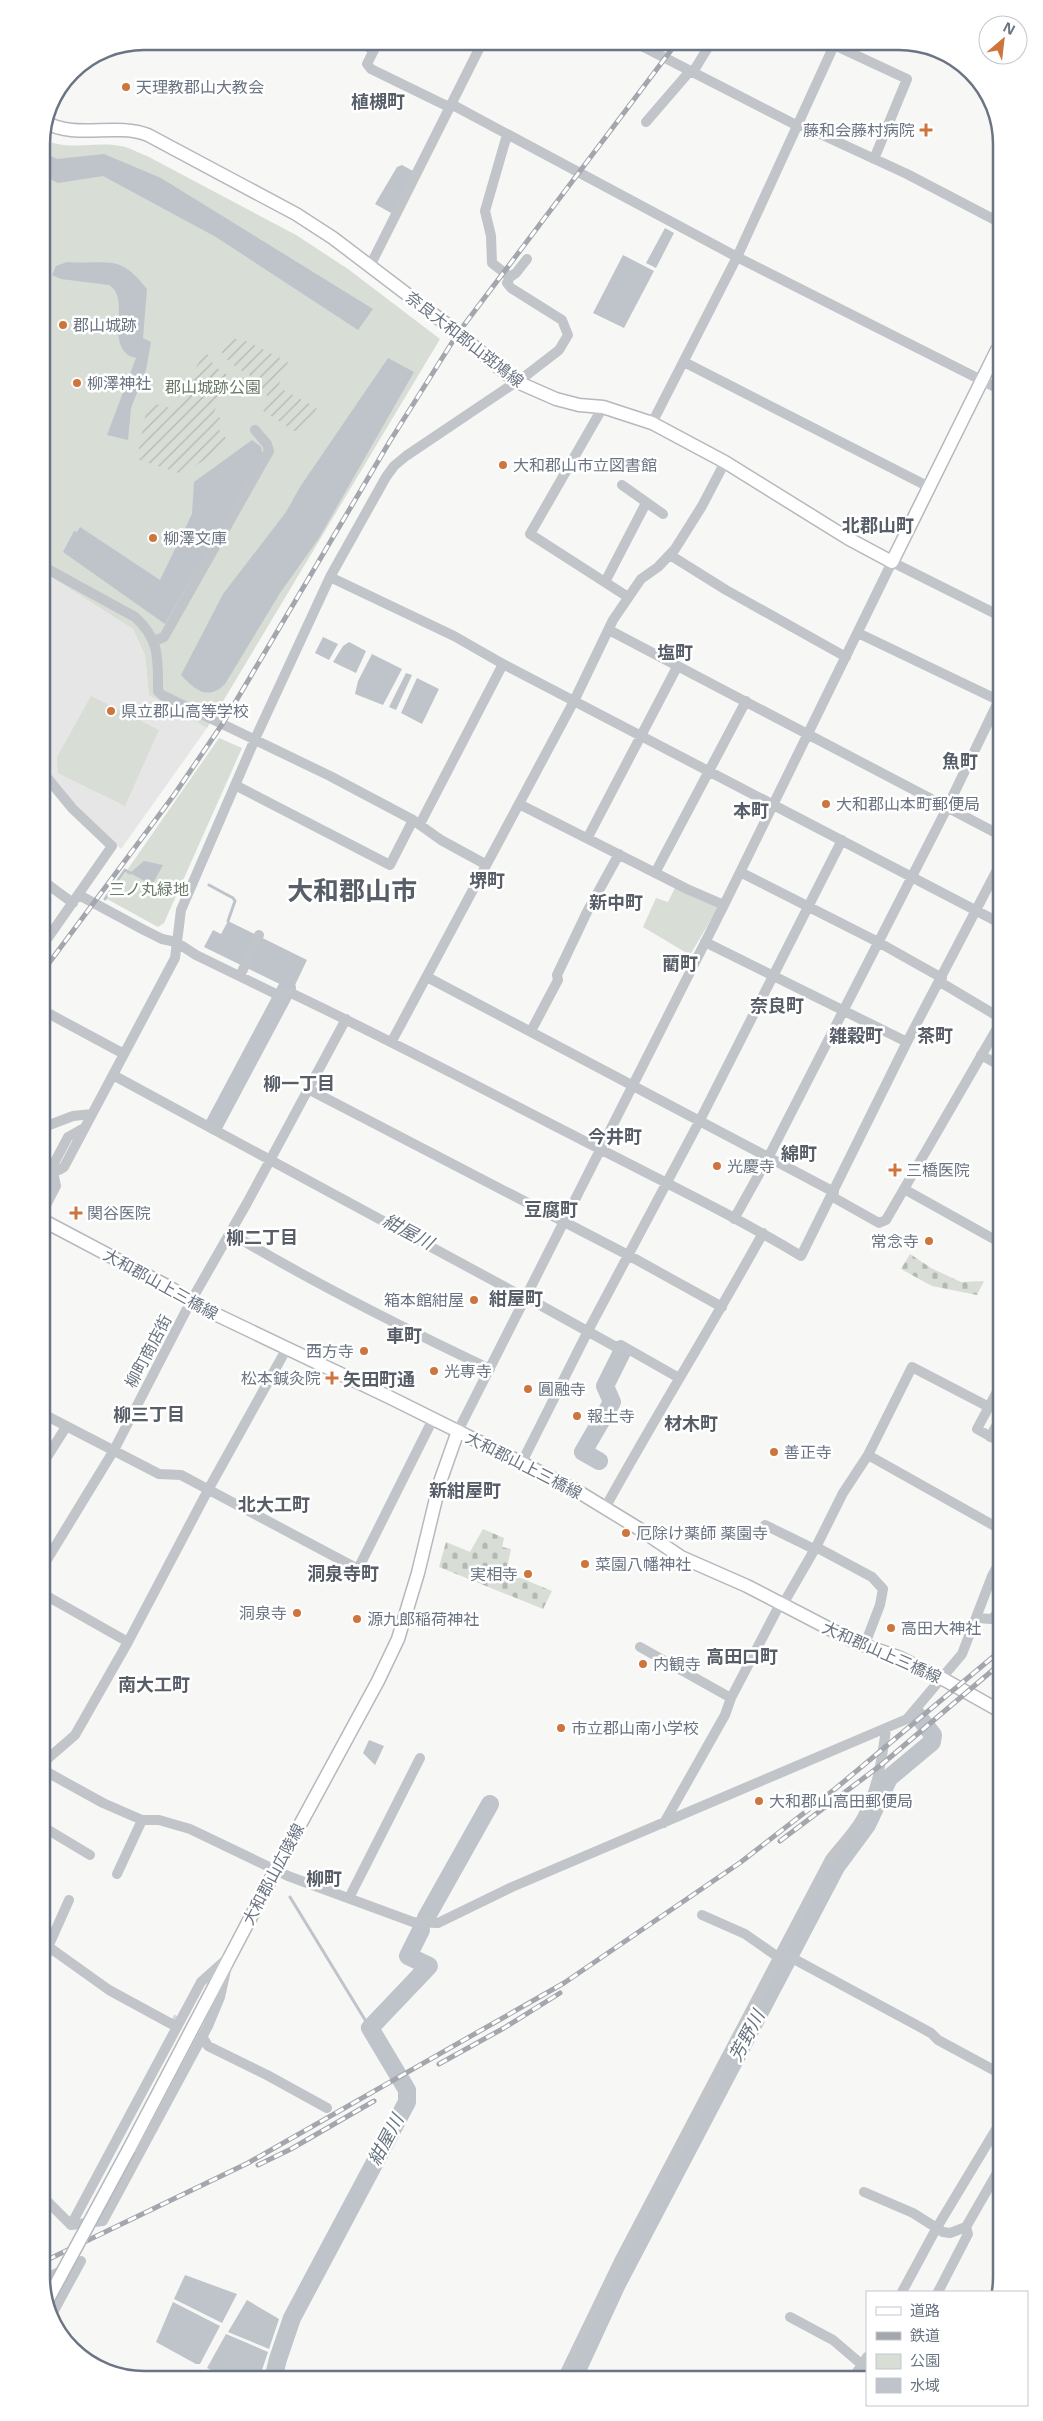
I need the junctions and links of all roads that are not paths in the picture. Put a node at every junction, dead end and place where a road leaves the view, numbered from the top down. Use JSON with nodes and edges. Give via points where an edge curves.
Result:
{"nodes":[{"id":1,"x":374,"y":50,"type":"edge"},
{"id":2,"x":478,"y":50,"type":"edge"},
{"id":3,"x":649,"y":50,"type":"edge"},
{"id":4,"x":706,"y":50,"type":"edge"},
{"id":5,"x":832,"y":50,"type":"edge"},
{"id":6,"x":849,"y":50,"type":"edge"},
{"id":7,"x":692,"y":72,"type":"junction"},
{"id":8,"x":450,"y":106,"type":"junction"},
{"id":9,"x":646,"y":122,"type":"dead end"},
{"id":10,"x":52,"y":125,"type":"edge"},
{"id":11,"x":798,"y":126,"type":"junction"},
{"id":12,"x":507,"y":135,"type":"junction"},
{"id":13,"x":874,"y":159,"type":"junction"},
{"id":14,"x":993,"y":219,"type":"edge"},
{"id":15,"x":737,"y":257,"type":"junction"},
{"id":16,"x":527,"y":259,"type":"dead end"},
{"id":17,"x":370,"y":266,"type":"junction"},
{"id":18,"x":510,"y":277,"type":"junction"},
{"id":19,"x":993,"y":358,"type":"edge"},
{"id":20,"x":684,"y":362,"type":"junction"},
{"id":21,"x":982,"y":380,"type":"junction"},
{"id":22,"x":515,"y":381,"type":"junction"},
{"id":23,"x":993,"y":386,"type":"edge"},
{"id":24,"x":603,"y":407,"type":"junction"},
{"id":25,"x":652,"y":423,"type":"junction"},
{"id":26,"x":255,"y":430,"type":"dead end"},
{"id":27,"x":725,"y":462,"type":"junction"},
{"id":28,"x":622,"y":486,"type":"dead end"},
{"id":29,"x":929,"y":487,"type":"junction"},
{"id":30,"x":646,"y":502,"type":"junction"},
{"id":31,"x":663,"y":514,"type":"dead end"},
{"id":32,"x":670,"y":555,"type":"junction"},
{"id":33,"x":892,"y":562,"type":"junction"},
{"id":34,"x":50,"y":570,"type":"edge"},
{"id":35,"x":330,"y":577,"type":"junction"},
{"id":36,"x":605,"y":582,"type":"junction"},
{"id":37,"x":628,"y":597,"type":"junction"},
{"id":38,"x":993,"y":612,"type":"edge"},
{"id":39,"x":609,"y":630,"type":"junction"},
{"id":40,"x":858,"y":633,"type":"junction"},
{"id":41,"x":154,"y":641,"type":"junction"},
{"id":42,"x":846,"y":656,"type":"junction"},
{"id":43,"x":503,"y":664,"type":"junction"},
{"id":44,"x":677,"y":667,"type":"junction"},
{"id":45,"x":993,"y":699,"type":"edge"},
{"id":46,"x":574,"y":701,"type":"junction"},
{"id":47,"x":746,"y":701,"type":"junction"},
{"id":48,"x":993,"y":711,"type":"edge"},
{"id":49,"x":807,"y":734,"type":"junction"},
{"id":50,"x":642,"y":736,"type":"junction"},
{"id":51,"x":255,"y":739,"type":"junction"},
{"id":52,"x":709,"y":770,"type":"junction"},
{"id":53,"x":50,"y":781,"type":"edge"},
{"id":54,"x":236,"y":784,"type":"junction"},
{"id":55,"x":774,"y":803,"type":"junction"},
{"id":56,"x":519,"y":804,"type":"junction"},
{"id":57,"x":946,"y":806,"type":"junction"},
{"id":58,"x":416,"y":822,"type":"junction"},
{"id":59,"x":993,"y":831,"type":"edge"},
{"id":60,"x":588,"y":837,"type":"junction"},
{"id":61,"x":842,"y":840,"type":"junction"},
{"id":62,"x":619,"y":854,"type":"junction"},
{"id":63,"x":485,"y":864,"type":"junction"},
{"id":64,"x":740,"y":872,"type":"junction"},
{"id":65,"x":655,"y":873,"type":"junction"},
{"id":66,"x":911,"y":876,"type":"junction"},
{"id":67,"x":993,"y":878,"type":"edge"},
{"id":68,"x":50,"y":885,"type":"edge"},
{"id":69,"x":76,"y":899,"type":"junction"},
{"id":70,"x":724,"y":905,"type":"junction"},
{"id":71,"x":809,"y":907,"type":"junction"},
{"id":72,"x":976,"y":910,"type":"junction"},
{"id":73,"x":993,"y":919,"type":"edge"},
{"id":74,"x":50,"y":935,"type":"edge"},
{"id":75,"x":260,"y":935,"type":"dead end"},
{"id":76,"x":176,"y":942,"type":"junction"},
{"id":77,"x":705,"y":942,"type":"junction"},
{"id":78,"x":878,"y":942,"type":"junction"},
{"id":79,"x":240,"y":976,"type":"junction"},
{"id":80,"x":774,"y":976,"type":"junction"},
{"id":81,"x":426,"y":977,"type":"junction"},
{"id":82,"x":941,"y":980,"type":"junction"},
{"id":83,"x":843,"y":1010,"type":"junction"},
{"id":84,"x":993,"y":1012,"type":"edge"},
{"id":85,"x":50,"y":1014,"type":"edge"},
{"id":86,"x":346,"y":1019,"type":"junction"},
{"id":87,"x":531,"y":1031,"type":"junction"},
{"id":88,"x":993,"y":1035,"type":"edge"},
{"id":89,"x":392,"y":1041,"type":"junction"},
{"id":90,"x":907,"y":1042,"type":"junction"},
{"id":91,"x":124,"y":1054,"type":"junction"},
{"id":92,"x":981,"y":1055,"type":"junction"},
{"id":93,"x":993,"y":1062,"type":"edge"},
{"id":94,"x":113,"y":1075,"type":"junction"},
{"id":95,"x":632,"y":1086,"type":"junction"},
{"id":96,"x":308,"y":1089,"type":"junction"},
{"id":97,"x":92,"y":1114,"type":"junction"},
{"id":98,"x":699,"y":1122,"type":"junction"},
{"id":99,"x":50,"y":1125,"type":"edge"},
{"id":100,"x":599,"y":1149,"type":"junction"},
{"id":101,"x":768,"y":1158,"type":"junction"},
{"id":102,"x":270,"y":1161,"type":"junction"},
{"id":103,"x":50,"y":1165,"type":"edge"},
{"id":104,"x":50,"y":1170,"type":"edge"},
{"id":105,"x":667,"y":1183,"type":"junction"},
{"id":106,"x":904,"y":1189,"type":"junction"},
{"id":107,"x":832,"y":1194,"type":"junction"},
{"id":108,"x":50,"y":1198,"type":"edge"},
{"id":109,"x":734,"y":1219,"type":"junction"},
{"id":110,"x":562,"y":1222,"type":"junction"},
{"id":111,"x":50,"y":1224,"type":"edge"},
{"id":112,"x":230,"y":1233,"type":"junction"},
{"id":113,"x":763,"y":1233,"type":"junction"},
{"id":114,"x":993,"y":1239,"type":"edge"},
{"id":115,"x":628,"y":1255,"type":"junction"},
{"id":116,"x":526,"y":1295,"type":"junction"},
{"id":117,"x":191,"y":1301,"type":"junction"},
{"id":118,"x":722,"y":1307,"type":"junction"},
{"id":119,"x":589,"y":1329,"type":"junction"},
{"id":120,"x":287,"y":1348,"type":"junction"},
{"id":121,"x":490,"y":1369,"type":"junction"},
{"id":122,"x":679,"y":1378,"type":"junction"},
{"id":123,"x":993,"y":1399,"type":"edge"},
{"id":124,"x":989,"y":1407,"type":"junction"},
{"id":125,"x":50,"y":1418,"type":"edge"},
{"id":126,"x":432,"y":1419,"type":"junction"},
{"id":127,"x":66,"y":1427,"type":"junction"},
{"id":128,"x":458,"y":1431,"type":"junction"},
{"id":129,"x":993,"y":1438,"type":"edge"},
{"id":130,"x":114,"y":1450,"type":"junction"},
{"id":131,"x":50,"y":1452,"type":"edge"},
{"id":132,"x":868,"y":1455,"type":"junction"},
{"id":133,"x":522,"y":1462,"type":"junction"},
{"id":134,"x":208,"y":1490,"type":"junction"},
{"id":135,"x":605,"y":1508,"type":"junction"},
{"id":136,"x":765,"y":1525,"type":"dead end"},
{"id":137,"x":993,"y":1525,"type":"edge"},
{"id":138,"x":815,"y":1548,"type":"junction"},
{"id":139,"x":50,"y":1555,"type":"edge"},
{"id":140,"x":993,"y":1585,"type":"edge"},
{"id":141,"x":50,"y":1599,"type":"edge"},
{"id":142,"x":780,"y":1604,"type":"junction"},
{"id":143,"x":976,"y":1618,"type":"junction"},
{"id":144,"x":993,"y":1618,"type":"edge"},
{"id":145,"x":128,"y":1642,"type":"junction"},
{"id":146,"x":865,"y":1644,"type":"junction"},
{"id":147,"x":640,"y":1647,"type":"dead end"},
{"id":148,"x":943,"y":1679,"type":"junction"},
{"id":149,"x":731,"y":1698,"type":"junction"},
{"id":150,"x":993,"y":1707,"type":"edge"},
{"id":151,"x":886,"y":1729,"type":"junction"},
{"id":152,"x":50,"y":1756,"type":"edge"},
{"id":153,"x":420,"y":1758,"type":"dead end"},
{"id":154,"x":50,"y":1774,"type":"edge"},
{"id":155,"x":142,"y":1820,"type":"junction"},
{"id":156,"x":664,"y":1823,"type":"junction"},
{"id":157,"x":50,"y":1830,"type":"edge"},
{"id":158,"x":90,"y":1855,"type":"dead end"},
{"id":159,"x":276,"y":1869,"type":"junction"},
{"id":160,"x":117,"y":1874,"type":"dead end"},
{"id":161,"x":349,"y":1898,"type":"junction"},
{"id":162,"x":69,"y":1900,"type":"dead end"},
{"id":163,"x":702,"y":1915,"type":"dead end"},
{"id":164,"x":50,"y":1940,"type":"edge"},
{"id":165,"x":50,"y":1948,"type":"edge"},
{"id":166,"x":780,"y":1954,"type":"junction"},
{"id":167,"x":229,"y":1957,"type":"junction"},
{"id":168,"x":128,"y":2000,"type":"junction"},
{"id":169,"x":170,"y":2017,"type":"tunnel mouth"},
{"id":170,"x":177,"y":2027,"type":"junction"},
{"id":171,"x":207,"y":2038,"type":"junction"},
{"id":172,"x":993,"y":2070,"type":"edge"},
{"id":173,"x":327,"y":2108,"type":"dead end"},
{"id":174,"x":993,"y":2134,"type":"edge"},
{"id":175,"x":993,"y":2181,"type":"edge"},
{"id":176,"x":864,"y":2192,"type":"dead end"},
{"id":177,"x":50,"y":2204,"type":"edge"},
{"id":178,"x":71,"y":2225,"type":"junction"},
{"id":179,"x":966,"y":2227,"type":"junction"},
{"id":180,"x":936,"y":2228,"type":"junction"},
{"id":181,"x":50,"y":2276,"type":"edge"},
{"id":182,"x":903,"y":2291,"type":"edge"},
{"id":183,"x":939,"y":2291,"type":"edge"},
{"id":184,"x":52,"y":2292,"type":"edge"},
{"id":185,"x":56,"y":2309,"type":"edge"},
{"id":186,"x":790,"y":2317,"type":"dead end"},
{"id":187,"x":865,"y":2364,"type":"edge"},
{"id":188,"x":567,"y":2371,"type":"edge"}],
"edges":[{"from":1,"to":8,"type":"street","via":[[367,64],[371,69]]},
{"from":2,"to":8,"type":"street"},
{"from":3,"to":7,"type":"street"},
{"from":4,"to":7,"type":"street"},
{"from":5,"to":11,"type":"street"},
{"from":6,"to":13,"type":"street","via":[[907,79]]},
{"from":7,"to":9,"type":"street"},
{"from":7,"to":11,"type":"street"},
{"from":8,"to":12,"type":"street"},
{"from":8,"to":17,"type":"street"},
{"from":10,"to":17,"type":"main road","name":"奈良大和郡山斑鳩線","via":[[64,130],[122,129],[148,135],[296,214]]},
{"from":11,"to":13,"type":"street"},
{"from":11,"to":15,"type":"street"},
{"from":12,"to":15,"type":"street"},
{"from":12,"to":18,"type":"street","via":[[485,211],[491,236],[492,263]]},
{"from":13,"to":14,"type":"street"},
{"from":15,"to":20,"type":"street"},
{"from":15,"to":21,"type":"street"},
{"from":16,"to":18,"type":"street"},
{"from":17,"to":22,"type":"main road","name":"奈良大和郡山斑鳩線"},
{"from":18,"to":22,"type":"street","via":[[507,283],[511,288],[562,320],[568,335],[559,350]]},
{"from":19,"to":21,"type":"main road"},
{"from":20,"to":25,"type":"street"},
{"from":20,"to":29,"type":"street"},
{"from":21,"to":23,"type":"street"},
{"from":21,"to":29,"type":"main road"},
{"from":22,"to":24,"type":"main road","name":"奈良大和郡山斑鳩線","via":[[556,399]]},
{"from":22,"to":35,"type":"street","via":[[394,466]]},
{"from":24,"to":25,"type":"main road","name":"奈良大和郡山斑鳩線"},
{"from":24,"to":36,"type":"street","via":[[530,534]]},
{"from":25,"to":27,"type":"main road","name":"奈良大和郡山斑鳩線"},
{"from":26,"to":41,"type":"street","via":[[269,450],[164,637]]},
{"from":27,"to":32,"type":"street","via":[[702,506]]},
{"from":27,"to":33,"type":"main road","name":"奈良大和郡山斑鳩線"},
{"from":28,"to":30,"type":"street"},
{"from":29,"to":33,"type":"main road"},
{"from":30,"to":31,"type":"street"},
{"from":30,"to":36,"type":"street"},
{"from":32,"to":37,"type":"street","via":[[641,578]]},
{"from":32,"to":42,"type":"street"},
{"from":33,"to":38,"type":"street"},
{"from":33,"to":40,"type":"street"},
{"from":34,"to":41,"type":"street","via":[[135,617],[146,626]]},
{"from":35,"to":43,"type":"street","via":[[454,636]]},
{"from":35,"to":51,"type":"street"},
{"from":36,"to":37,"type":"street"},
{"from":37,"to":39,"type":"street"},
{"from":39,"to":44,"type":"street"},
{"from":39,"to":46,"type":"street"},
{"from":40,"to":42,"type":"street"},
{"from":40,"to":45,"type":"street"},
{"from":41,"to":51,"type":"street","via":[[160,670],[158,691]]},
{"from":42,"to":49,"type":"street"},
{"from":43,"to":46,"type":"street"},
{"from":43,"to":58,"type":"street"},
{"from":44,"to":47,"type":"street"},
{"from":44,"to":50,"type":"street"},
{"from":46,"to":50,"type":"street"},
{"from":46,"to":56,"type":"street"},
{"from":47,"to":49,"type":"street"},
{"from":47,"to":52,"type":"street"},
{"from":48,"to":57,"type":"street"},
{"from":49,"to":55,"type":"street"},
{"from":49,"to":57,"type":"street"},
{"from":50,"to":52,"type":"street"},
{"from":50,"to":60,"type":"street"},
{"from":51,"to":54,"type":"street"},
{"from":51,"to":58,"type":"street"},
{"from":52,"to":55,"type":"street"},
{"from":52,"to":65,"type":"street"},
{"from":53,"to":69,"type":"street","via":[[72,808],[112,846]]},
{"from":54,"to":58,"type":"street","via":[[390,865]]},
{"from":54,"to":76,"type":"street","via":[[181,910]]},
{"from":55,"to":61,"type":"street"},
{"from":55,"to":64,"type":"street"},
{"from":56,"to":60,"type":"street"},
{"from":56,"to":63,"type":"street"},
{"from":57,"to":59,"type":"street"},
{"from":57,"to":66,"type":"street"},
{"from":58,"to":63,"type":"street"},
{"from":60,"to":62,"type":"street"},
{"from":61,"to":66,"type":"street"},
{"from":61,"to":71,"type":"street"},
{"from":62,"to":65,"type":"street"},
{"from":62,"to":87,"type":"street","via":[[587,912],[557,975],[558,980]]},
{"from":63,"to":81,"type":"street"},
{"from":64,"to":70,"type":"street"},
{"from":64,"to":71,"type":"street"},
{"from":65,"to":70,"type":"street"},
{"from":66,"to":72,"type":"street"},
{"from":66,"to":78,"type":"street"},
{"from":67,"to":72,"type":"street"},
{"from":68,"to":69,"type":"street"},
{"from":69,"to":74,"type":"street"},
{"from":69,"to":76,"type":"street","via":[[162,939]]},
{"from":70,"to":77,"type":"street"},
{"from":71,"to":78,"type":"street"},
{"from":71,"to":80,"type":"street"},
{"from":72,"to":73,"type":"street"},
{"from":72,"to":82,"type":"street"},
{"from":75,"to":79,"type":"street"},
{"from":76,"to":79,"type":"street"},
{"from":76,"to":91,"type":"street","via":[[175,958]]},
{"from":77,"to":80,"type":"street"},
{"from":77,"to":95,"type":"street"},
{"from":78,"to":82,"type":"street"},
{"from":78,"to":83,"type":"street"},
{"from":79,"to":86,"type":"street","via":[[278,995],[291,993]]},
{"from":80,"to":83,"type":"street"},
{"from":80,"to":98,"type":"street"},
{"from":81,"to":87,"type":"street"},
{"from":81,"to":89,"type":"street"},
{"from":82,"to":84,"type":"street"},
{"from":82,"to":90,"type":"street"},
{"from":83,"to":90,"type":"street"},
{"from":83,"to":101,"type":"street"},
{"from":85,"to":91,"type":"street"},
{"from":86,"to":89,"type":"street"},
{"from":86,"to":96,"type":"street","name":"柳町商店街"},
{"from":87,"to":95,"type":"street"},
{"from":88,"to":92,"type":"street"},
{"from":89,"to":100,"type":"street"},
{"from":90,"to":107,"type":"street"},
{"from":91,"to":94,"type":"street"},
{"from":92,"to":93,"type":"street"},
{"from":92,"to":106,"type":"street"},
{"from":94,"to":97,"type":"street"},
{"from":94,"to":102,"type":"street"},
{"from":95,"to":98,"type":"street"},
{"from":95,"to":100,"type":"street"},
{"from":96,"to":102,"type":"street","name":"柳町商店街"},
{"from":96,"to":110,"type":"street"},
{"from":97,"to":99,"type":"street","via":[[73,1116]]},
{"from":97,"to":103,"type":"street","via":[[64,1167],[58,1170]]},
{"from":98,"to":101,"type":"street"},
{"from":98,"to":105,"type":"street"},
{"from":100,"to":105,"type":"street"},
{"from":100,"to":110,"type":"street"},
{"from":101,"to":107,"type":"street"},
{"from":101,"to":109,"type":"street"},
{"from":102,"to":112,"type":"street","name":"柳町商店街"},
{"from":102,"to":116,"type":"street","via":[[518,1294]]},
{"from":104,"to":108,"type":"street","via":[[56,1186]]},
{"from":105,"to":109,"type":"street"},
{"from":105,"to":115,"type":"street"},
{"from":106,"to":107,"type":"street","via":[[886,1220],[879,1223]]},
{"from":106,"to":114,"type":"street"},
{"from":107,"to":113,"type":"street","via":[[801,1256]]},
{"from":109,"to":113,"type":"street"},
{"from":110,"to":115,"type":"street"},
{"from":110,"to":116,"type":"street"},
{"from":111,"to":117,"type":"main road","name":"大和郡山上三橋線"},
{"from":112,"to":117,"type":"street","name":"柳町商店街"},
{"from":112,"to":121,"type":"street","via":[[407,1330]]},
{"from":113,"to":118,"type":"street"},
{"from":115,"to":118,"type":"street"},
{"from":115,"to":119,"type":"street"},
{"from":116,"to":119,"type":"street"},
{"from":116,"to":121,"type":"street"},
{"from":117,"to":120,"type":"main road","name":"大和郡山上三橋線"},
{"from":117,"to":130,"type":"street","name":"柳町商店街"},
{"from":118,"to":122,"type":"street"},
{"from":119,"to":122,"type":"street","via":[[616,1347],[621,1345]]},
{"from":119,"to":133,"type":"street"},
{"from":120,"to":126,"type":"main road","name":"大和郡山上三橋線"},
{"from":120,"to":134,"type":"street"},
{"from":121,"to":128,"type":"street"},
{"from":122,"to":135,"type":"street"},
{"from":123,"to":124,"type":"street"},
{"from":124,"to":129,"type":"street","via":[[977,1429]]},
{"from":124,"to":132,"type":"street","via":[[912,1367]]},
{"from":125,"to":127,"type":"street"},
{"from":126,"to":128,"type":"main road","name":"大和郡山上三橋線"},
{"from":126,"to":134,"type":"street","via":[[358,1569]]},
{"from":127,"to":130,"type":"street"},
{"from":127,"to":131,"type":"street"},
{"from":128,"to":133,"type":"main road","name":"大和郡山上三橋線"},
{"from":128,"to":159,"type":"main road","name":"大和郡山広陵線","via":[[440,1482],[398,1639]]},
{"from":130,"to":134,"type":"street","via":[[159,1474],[181,1475]]},
{"from":130,"to":139,"type":"street","name":"柳町商店街"},
{"from":132,"to":137,"type":"street"},
{"from":132,"to":138,"type":"street","via":[[842,1493]]},
{"from":133,"to":135,"type":"main road","name":"大和郡山上三橋線"},
{"from":134,"to":145,"type":"street"},
{"from":135,"to":142,"type":"main road","name":"大和郡山上三橋線","via":[[681,1557]]},
{"from":136,"to":138,"type":"street"},
{"from":138,"to":142,"type":"street"},
{"from":138,"to":146,"type":"street","via":[[864,1572],[883,1589]]},
{"from":140,"to":143,"type":"street"},
{"from":141,"to":145,"type":"street"},
{"from":142,"to":146,"type":"main road","name":"大和郡山上三橋線"},
{"from":142,"to":149,"type":"street"},
{"from":143,"to":144,"type":"street"},
{"from":143,"to":148,"type":"street","via":[[962,1654]]},
{"from":145,"to":152,"type":"street","via":[[75,1734]]},
{"from":146,"to":148,"type":"main road","name":"大和郡山上三橋線"},
{"from":147,"to":149,"type":"street"},
{"from":148,"to":150,"type":"main road","name":"大和郡山上三橋線"},
{"from":148,"to":151,"type":"street","via":[[907,1719]]},
{"from":149,"to":156,"type":"street","via":[[725,1715]]},
{"from":151,"to":156,"type":"street"},
{"from":151,"to":166,"type":"street","via":[[871,1798],[861,1820],[830,1860]]},
{"from":153,"to":161,"type":"street"},
{"from":154,"to":155,"type":"street"},
{"from":155,"to":159,"type":"street","via":[[158,1820],[190,1829]]},
{"from":155,"to":160,"type":"street"},
{"from":156,"to":161,"type":"street","via":[[512,1887],[438,1923],[413,1922]]},
{"from":157,"to":158,"type":"street"},
{"from":159,"to":161,"type":"street"},
{"from":159,"to":167,"type":"main road","name":"大和郡山広陵線"},
{"from":162,"to":164,"type":"street"},
{"from":163,"to":166,"type":"street"},
{"from":165,"to":168,"type":"street"},
{"from":166,"to":172,"type":"street","via":[[793,1958]]},
{"from":166,"to":188,"type":"street","via":[[620,2259]]},
{"from":167,"to":170,"type":"street","via":[[201,1982]]},
{"from":167,"to":171,"type":"street"},
{"from":167,"to":184,"type":"main road","name":"大和郡山広陵線","bridge":true},
{"from":168,"to":169,"type":"street","via":[[135,1998]]},
{"from":168,"to":170,"type":"street"},
{"from":170,"to":178,"type":"street"},
{"from":171,"to":173,"type":"street","via":[[208,2046]]},
{"from":171,"to":178,"type":"street","via":[[103,2221]]},
{"from":174,"to":180,"type":"street"},
{"from":175,"to":179,"type":"street"},
{"from":176,"to":180,"type":"street","via":[[913,2213]]},
{"from":177,"to":178,"type":"street"},
{"from":179,"to":180,"type":"street","via":[[950,2233]]},
{"from":179,"to":183,"type":"street","via":[[968,2234]]},
{"from":180,"to":182,"type":"street"},
{"from":181,"to":185,"type":"street","via":[[81,2261]]},
{"from":186,"to":187,"type":"street","via":[[833,2340]]}]}
